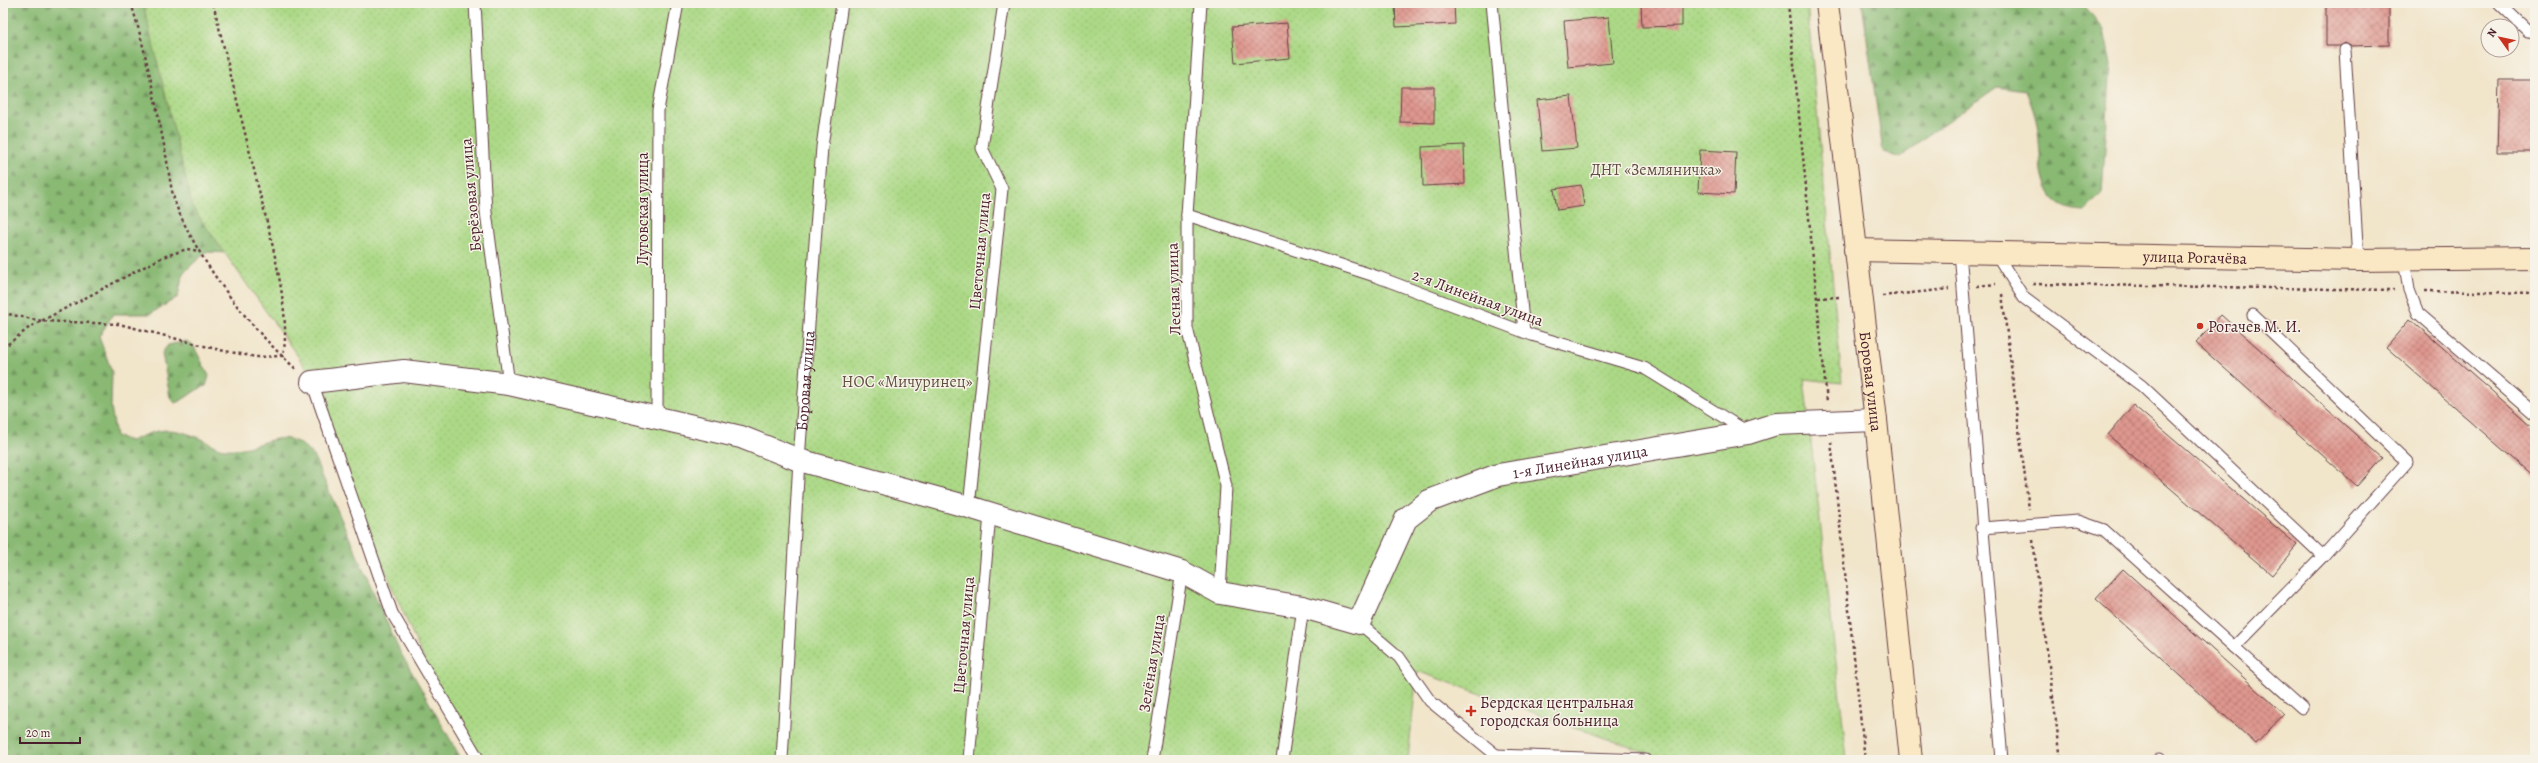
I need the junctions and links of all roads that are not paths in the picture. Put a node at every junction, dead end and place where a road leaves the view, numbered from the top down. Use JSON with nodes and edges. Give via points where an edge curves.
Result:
{"nodes":[{"id":1,"x":475,"y":3,"type":"edge"},
{"id":2,"x":678,"y":3,"type":"edge"},
{"id":3,"x":842,"y":3,"type":"edge"},
{"id":4,"x":1004,"y":3,"type":"edge"},
{"id":5,"x":1201,"y":3,"type":"edge"},
{"id":6,"x":1492,"y":3,"type":"edge"},
{"id":7,"x":1827,"y":3,"type":"edge"},
{"id":8,"x":2499,"y":3,"type":"edge"},
{"id":9,"x":2535,"y":32,"type":"edge"},
{"id":10,"x":2345,"y":50,"type":"dead end"},
{"id":11,"x":1187,"y":215,"type":"junction"},
{"id":12,"x":1855,"y":250,"type":"junction"},
{"id":13,"x":1960,"y":252,"type":"junction"},
{"id":14,"x":1995,"y":252,"type":"junction"},
{"id":15,"x":2535,"y":258,"type":"edge"},
{"id":16,"x":2404,"y":259,"type":"junction"},
{"id":17,"x":2358,"y":260,"type":"junction"},
{"id":18,"x":2253,"y":315,"type":"dead end"},
{"id":19,"x":1524,"y":332,"type":"junction"},
{"id":20,"x":312,"y":382,"type":"joint"},
{"id":21,"x":509,"y":384,"type":"junction"},
{"id":22,"x":2535,"y":414,"type":"edge"},
{"id":23,"x":657,"y":418,"type":"junction"},
{"id":24,"x":1876,"y":420,"type":"junction"},
{"id":25,"x":1748,"y":433,"type":"junction"},
{"id":26,"x":799,"y":460,"type":"junction"},
{"id":27,"x":970,"y":508,"type":"junction"},
{"id":28,"x":990,"y":514,"type":"junction"},
{"id":29,"x":1981,"y":528,"type":"junction"},
{"id":30,"x":2323,"y":556,"type":"junction"},
{"id":31,"x":1182,"y":572,"type":"junction"},
{"id":32,"x":1220,"y":594,"type":"junction"},
{"id":33,"x":1304,"y":607,"type":"junction"},
{"id":34,"x":1359,"y":623,"type":"junction"},
{"id":35,"x":2234,"y":647,"type":"junction"},
{"id":36,"x":2302,"y":708,"type":"dead end"},
{"id":37,"x":1497,"y":758,"type":"edge"},
{"id":38,"x":479,"y":760,"type":"edge"},
{"id":39,"x":782,"y":760,"type":"edge"},
{"id":40,"x":969,"y":760,"type":"edge"},
{"id":41,"x":1152,"y":760,"type":"edge"},
{"id":42,"x":1282,"y":760,"type":"edge"},
{"id":43,"x":1645,"y":760,"type":"edge"},
{"id":44,"x":1910,"y":760,"type":"edge"},
{"id":45,"x":2002,"y":760,"type":"edge"}],
"edges":[{"from":1,"to":21,"type":"lane","name":"Берёзовая улица","via":[[486,212]]},
{"from":2,"to":23,"type":"lane","name":"Луговская улица","via":[[658,110]]},
{"from":3,"to":26,"type":"lane","name":"Боровая улица","via":[[822,146]]},
{"from":4,"to":27,"type":"lane","name":"Цветочная улица","via":[[982,148],[1002,189]]},
{"from":5,"to":11,"type":"lane","name":"Лесная улица"},
{"from":6,"to":19,"type":"lane"},
{"from":7,"to":12,"type":"street","name":"Боровая улица"},
{"from":8,"to":9,"type":"lane","via":[[2528,31]]},
{"from":10,"to":17,"type":"lane"},
{"from":11,"to":19,"type":"lane","name":"2-я Линейная улица","via":[[1378,277]]},
{"from":11,"to":32,"type":"lane","name":"Лесная улица","via":[[1187,328],[1226,486]]},
{"from":12,"to":13,"type":"street","name":"улица Рогачёва"},
{"from":12,"to":24,"type":"street","name":"Боровая улица"},
{"from":13,"to":14,"type":"street","name":"улица Рогачёва"},
{"from":13,"to":29,"type":"lane"},
{"from":14,"to":17,"type":"street","name":"улица Рогачёва"},
{"from":14,"to":30,"type":"lane","via":[[2024,298],[2142,386]]},
{"from":15,"to":16,"type":"street","name":"улица Рогачёва"},
{"from":16,"to":17,"type":"street","name":"улица Рогачёва"},
{"from":16,"to":22,"type":"lane","via":[[2409,290],[2418,313]]},
{"from":18,"to":30,"type":"lane","via":[[2407,462]]},
{"from":19,"to":25,"type":"lane","name":"2-я Линейная улица","via":[[1644,368]]},
{"from":20,"to":21,"type":"street","via":[[404,372]]},
{"from":20,"to":38,"type":"lane","via":[[392,613]]},
{"from":21,"to":23,"type":"street"},
{"from":23,"to":26,"type":"street","via":[[741,437]]},
{"from":24,"to":25,"type":"street","name":"1-я Линейная улица","via":[[1776,424]]},
{"from":24,"to":44,"type":"street","name":"Боровая улица"},
{"from":25,"to":34,"type":"street","name":"1-я Линейная улица","via":[[1498,475],[1429,501],[1406,519]]},
{"from":26,"to":27,"type":"street"},
{"from":26,"to":39,"type":"lane","name":"Боровая улица"},
{"from":27,"to":28,"type":"street"},
{"from":28,"to":31,"type":"street"},
{"from":28,"to":40,"type":"lane","name":"Цветочная улица"},
{"from":29,"to":35,"type":"lane","via":[[2078,521],[2104,530]]},
{"from":29,"to":45,"type":"lane"},
{"from":30,"to":35,"type":"lane"},
{"from":31,"to":32,"type":"street"},
{"from":31,"to":41,"type":"lane","name":"Зелёная улица"},
{"from":32,"to":33,"type":"street"},
{"from":33,"to":34,"type":"street"},
{"from":33,"to":42,"type":"lane"},
{"from":34,"to":37,"type":"lane","via":[[1399,657],[1430,701]]},
{"from":35,"to":36,"type":"lane"},
{"from":37,"to":43,"type":"lane"}]}
